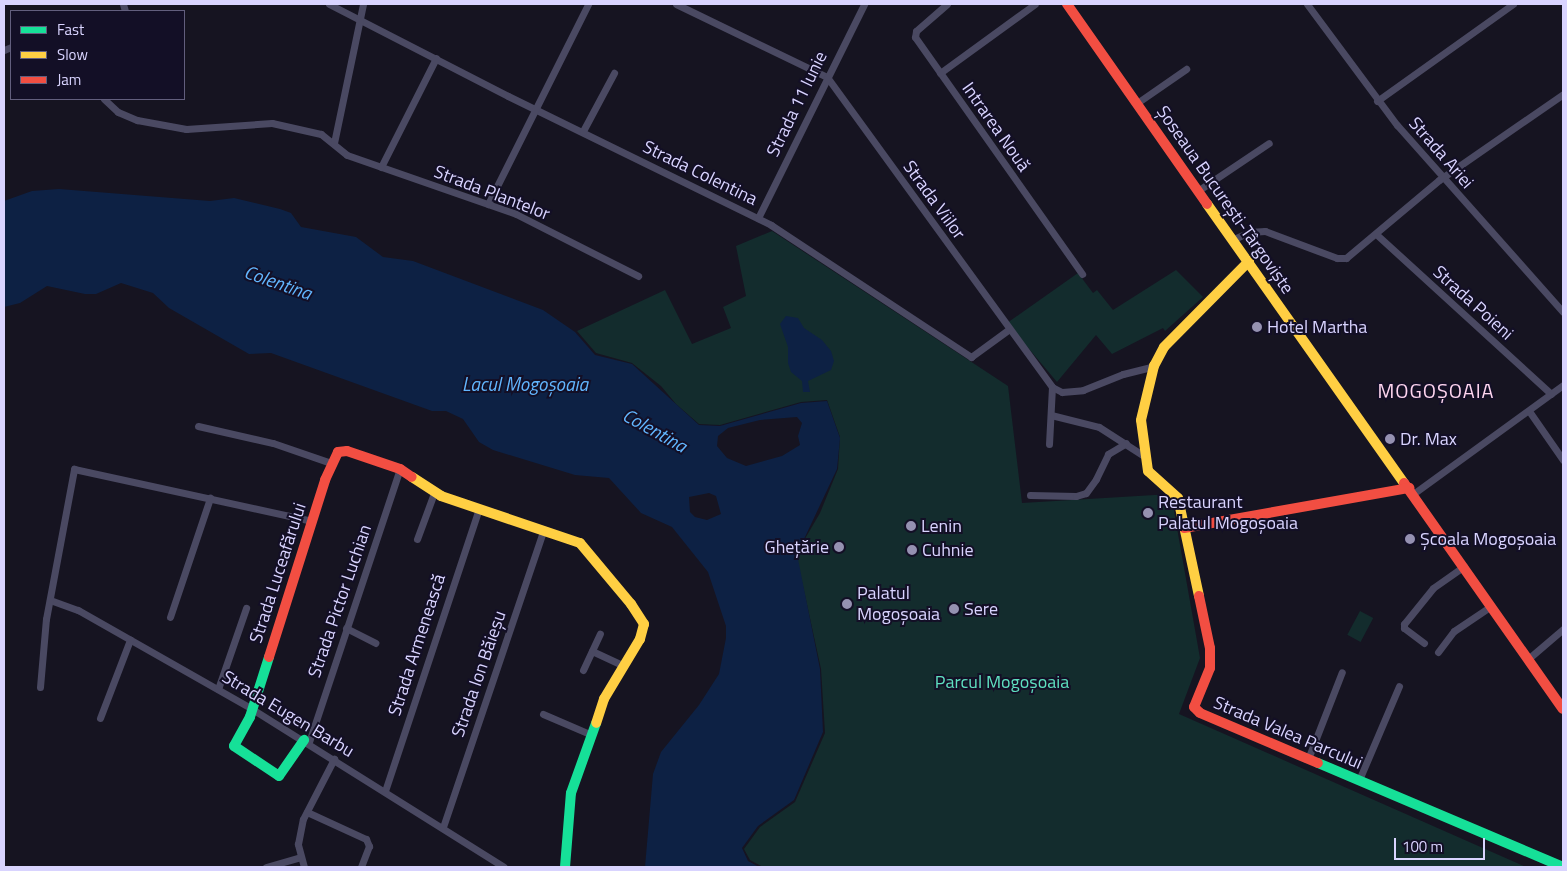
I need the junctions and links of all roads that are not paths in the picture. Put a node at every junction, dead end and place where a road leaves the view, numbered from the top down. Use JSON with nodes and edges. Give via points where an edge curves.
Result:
{"nodes":[{"id":1,"x":329,"y":4,"type":"edge"},
{"id":2,"x":364,"y":4,"type":"edge"},
{"id":3,"x":588,"y":4,"type":"edge"},
{"id":4,"x":676,"y":4,"type":"edge"},
{"id":5,"x":864,"y":4,"type":"edge"},
{"id":6,"x":947,"y":4,"type":"edge"},
{"id":7,"x":1035,"y":4,"type":"edge"},
{"id":8,"x":1067,"y":4,"type":"edge"},
{"id":9,"x":1307,"y":4,"type":"edge"},
{"id":10,"x":1513,"y":4,"type":"edge"},
{"id":11,"x":360,"y":19,"type":"junction"},
{"id":12,"x":436,"y":58,"type":"junction"},
{"id":13,"x":1186,"y":69,"type":"dead end"},
{"id":14,"x":614,"y":72,"type":"dead end"},
{"id":15,"x":940,"y":73,"type":"junction"},
{"id":16,"x":827,"y":78,"type":"junction"},
{"id":17,"x":1563,"y":94,"type":"edge"},
{"id":18,"x":105,"y":100,"type":"edge"},
{"id":19,"x":1377,"y":101,"type":"junction"},
{"id":20,"x":1137,"y":103,"type":"junction"},
{"id":21,"x":535,"y":107,"type":"junction"},
{"id":22,"x":583,"y":131,"type":"junction"},
{"id":23,"x":334,"y":143,"type":"junction"},
{"id":24,"x":1269,"y":143,"type":"dead end"},
{"id":25,"x":381,"y":167,"type":"junction"},
{"id":26,"x":1442,"y":178,"type":"junction"},
{"id":27,"x":1199,"y":190,"type":"junction"},
{"id":28,"x":488,"y":204,"type":"junction"},
{"id":29,"x":758,"y":218,"type":"junction"},
{"id":30,"x":1376,"y":234,"type":"junction"},
{"id":31,"x":1234,"y":239,"type":"junction"},
{"id":32,"x":1249,"y":261,"type":"junction"},
{"id":33,"x":1082,"y":274,"type":"dead end"},
{"id":34,"x":638,"y":276,"type":"dead end"},
{"id":35,"x":1563,"y":312,"type":"edge"},
{"id":36,"x":1008,"y":330,"type":"junction"},
{"id":37,"x":1154,"y":366,"type":"junction"},
{"id":38,"x":1563,"y":385,"type":"edge"},
{"id":39,"x":1052,"y":387,"type":"junction"},
{"id":40,"x":1551,"y":394,"type":"junction"},
{"id":41,"x":1529,"y":410,"type":"junction"},
{"id":42,"x":1051,"y":415,"type":"junction"},
{"id":43,"x":198,"y":426,"type":"dead end"},
{"id":44,"x":1126,"y":443,"type":"junction"},
{"id":45,"x":1050,"y":444,"type":"dead end"},
{"id":46,"x":1144,"y":456,"type":"junction"},
{"id":47,"x":1563,"y":460,"type":"edge"},
{"id":48,"x":331,"y":463,"type":"junction"},
{"id":49,"x":400,"y":469,"type":"junction"},
{"id":50,"x":1411,"y":491,"type":"junction"},
{"id":51,"x":434,"y":493,"type":"junction"},
{"id":52,"x":1030,"y":495,"type":"dead end"},
{"id":53,"x":210,"y":498,"type":"junction"},
{"id":54,"x":479,"y":508,"type":"junction"},
{"id":55,"x":312,"y":521,"type":"junction"},
{"id":56,"x":1184,"y":528,"type":"junction"},
{"id":57,"x":543,"y":531,"type":"junction"},
{"id":58,"x":418,"y":539,"type":"dead end"},
{"id":59,"x":1464,"y":566,"type":"junction"},
{"id":60,"x":50,"y":600,"type":"junction"},
{"id":61,"x":1491,"y":606,"type":"junction"},
{"id":62,"x":246,"y":608,"type":"dead end"},
{"id":63,"x":170,"y":617,"type":"dead end"},
{"id":64,"x":346,"y":628,"type":"junction"},
{"id":65,"x":1563,"y":629,"type":"edge"},
{"id":66,"x":600,"y":634,"type":"dead end"},
{"id":67,"x":130,"y":640,"type":"junction"},
{"id":68,"x":375,"y":643,"type":"dead end"},
{"id":69,"x":1424,"y":643,"type":"dead end"},
{"id":70,"x":592,"y":651,"type":"junction"},
{"id":71,"x":1438,"y":652,"type":"dead end"},
{"id":72,"x":1528,"y":659,"type":"junction"},
{"id":73,"x":624,"y":666,"type":"junction"},
{"id":74,"x":583,"y":670,"type":"dead end"},
{"id":75,"x":1342,"y":672,"type":"dead end"},
{"id":76,"x":1399,"y":686,"type":"dead end"},
{"id":77,"x":40,"y":687,"type":"dead end"},
{"id":78,"x":218,"y":690,"type":"junction"},
{"id":79,"x":252,"y":709,"type":"junction"},
{"id":80,"x":1563,"y":710,"type":"edge"},
{"id":81,"x":542,"y":714,"type":"dead end"},
{"id":82,"x":100,"y":718,"type":"dead end"},
{"id":83,"x":592,"y":735,"type":"junction"},
{"id":84,"x":306,"y":741,"type":"junction"},
{"id":85,"x":334,"y":759,"type":"junction"},
{"id":86,"x":1308,"y":759,"type":"junction"},
{"id":87,"x":1359,"y":780,"type":"junction"},
{"id":88,"x":385,"y":791,"type":"junction"},
{"id":89,"x":306,"y":812,"type":"junction"},
{"id":90,"x":443,"y":827,"type":"junction"},
{"id":91,"x":300,"y":857,"type":"junction"},
{"id":92,"x":266,"y":867,"type":"edge"},
{"id":93,"x":304,"y":867,"type":"edge"},
{"id":94,"x":361,"y":867,"type":"edge"},
{"id":95,"x":504,"y":867,"type":"edge"},
{"id":96,"x":565,"y":867,"type":"edge"},
{"id":97,"x":1563,"y":867,"type":"edge"}],
"edges":[{"from":1,"to":11,"type":"street","name":"Strada Colentina"},
{"from":2,"to":11,"type":"street"},
{"from":3,"to":21,"type":"street"},
{"from":4,"to":16,"type":"street","name":"Strada Viilor"},
{"from":5,"to":16,"type":"street","name":"Strada 11 Iunie"},
{"from":6,"to":15,"type":"street","name":"Intrarea Nouă","via":[[914,34]]},
{"from":7,"to":15,"type":"street"},
{"from":8,"to":20,"type":"street","name":"Șoseaua București-Târgoviște"},
{"from":9,"to":19,"type":"street","name":"Strada Ariei"},
{"from":10,"to":19,"type":"street"},
{"from":11,"to":12,"type":"street","name":"Strada Colentina"},
{"from":11,"to":23,"type":"street"},
{"from":12,"to":21,"type":"street","name":"Strada Colentina"},
{"from":12,"to":25,"type":"street"},
{"from":13,"to":20,"type":"street"},
{"from":14,"to":22,"type":"street"},
{"from":15,"to":33,"type":"street","name":"Intrarea Nouă"},
{"from":16,"to":29,"type":"street","name":"Strada 11 Iunie"},
{"from":16,"to":36,"type":"street","name":"Strada Viilor"},
{"from":17,"to":26,"type":"street"},
{"from":18,"to":23,"type":"street","name":"Strada Plantelor","via":[[118,112],[158,124],[186,129],[287,124],[321,134]]},
{"from":19,"to":26,"type":"street","name":"Strada Ariei"},
{"from":20,"to":27,"type":"street","name":"Șoseaua București-Târgoviște"},
{"from":21,"to":22,"type":"street","name":"Strada Colentina"},
{"from":21,"to":28,"type":"street"},
{"from":22,"to":29,"type":"street","name":"Strada Colentina"},
{"from":23,"to":25,"type":"street","name":"Strada Plantelor","via":[[347,155]]},
{"from":24,"to":27,"type":"street"},
{"from":25,"to":28,"type":"street","name":"Strada Plantelor"},
{"from":26,"to":30,"type":"street"},
{"from":26,"to":35,"type":"street","name":"Strada Ariei"},
{"from":27,"to":31,"type":"street","name":"Șoseaua București-Târgoviște"},
{"from":28,"to":34,"type":"street","name":"Strada Plantelor","via":[[516,214]]},
{"from":29,"to":36,"type":"street","name":"Strada Colentina","via":[[971,357]]},
{"from":30,"to":31,"type":"street","via":[[1349,256],[1340,259],[1276,233],[1256,231]]},
{"from":30,"to":40,"type":"street","name":"Strada Poieni"},
{"from":31,"to":32,"type":"street","name":"Șoseaua București-Târgoviște"},
{"from":32,"to":37,"type":"street","name":"Strada Valea Parcului","via":[[1171,338]]},
{"from":32,"to":50,"type":"street","name":"Șoseaua București-Târgoviște"},
{"from":36,"to":39,"type":"street","name":"Strada Viilor"},
{"from":37,"to":39,"type":"street","via":[[1083,390],[1062,392]]},
{"from":37,"to":46,"type":"street","name":"Strada Valea Parcului","via":[[1141,420]]},
{"from":38,"to":40,"type":"street"},
{"from":39,"to":42,"type":"street"},
{"from":40,"to":41,"type":"street"},
{"from":41,"to":47,"type":"street"},
{"from":41,"to":50,"type":"street"},
{"from":42,"to":44,"type":"street","via":[[1088,423]]},
{"from":42,"to":45,"type":"street"},
{"from":43,"to":48,"type":"street","via":[[273,443]]},
{"from":44,"to":46,"type":"street"},
{"from":44,"to":52,"type":"street","via":[[1108,454],[1086,493],[1076,496]]},
{"from":46,"to":56,"type":"street","name":"Strada Valea Parcului","via":[[1151,476],[1176,494]]},
{"from":48,"to":49,"type":"street","name":"Strada Luceafărului","via":[[341,451]]},
{"from":48,"to":55,"type":"street","name":"Strada Luceafărului"},
{"from":49,"to":51,"type":"street"},
{"from":49,"to":64,"type":"street","name":"Strada Pictor Luchian"},
{"from":50,"to":56,"type":"street"},
{"from":50,"to":59,"type":"street","name":"Șoseaua București-Târgoviște"},
{"from":51,"to":54,"type":"street"},
{"from":51,"to":58,"type":"street"},
{"from":53,"to":55,"type":"street"},
{"from":53,"to":60,"type":"street","via":[[74,469]]},
{"from":53,"to":63,"type":"street"},
{"from":54,"to":57,"type":"street"},
{"from":54,"to":88,"type":"street","name":"Strada Armenească"},
{"from":55,"to":79,"type":"street","name":"Strada Luceafărului"},
{"from":56,"to":86,"type":"street","name":"Strada Valea Parcului","via":[[1211,655],[1210,668],[1194,707],[1200,713]]},
{"from":57,"to":73,"type":"street","via":[[584,545],[641,618],[642,632]]},
{"from":57,"to":90,"type":"street","name":"Strada Ion Băieșu"},
{"from":59,"to":61,"type":"street","name":"Șoseaua București-Târgoviște"},
{"from":59,"to":69,"type":"street","via":[[1433,588],[1421,608],[1404,624],[1404,628]]},
{"from":60,"to":67,"type":"street","name":"Strada Eugen Barbu","via":[[78,610]]},
{"from":60,"to":77,"type":"street"},
{"from":61,"to":71,"type":"street","via":[[1454,631]]},
{"from":61,"to":72,"type":"street","name":"Șoseaua București-Târgoviște"},
{"from":62,"to":78,"type":"street"},
{"from":64,"to":68,"type":"street"},
{"from":64,"to":84,"type":"street","name":"Strada Pictor Luchian"},
{"from":65,"to":72,"type":"street"},
{"from":66,"to":70,"type":"street"},
{"from":67,"to":78,"type":"street","name":"Strada Eugen Barbu"},
{"from":67,"to":82,"type":"street"},
{"from":70,"to":73,"type":"street"},
{"from":70,"to":74,"type":"street"},
{"from":72,"to":80,"type":"street","name":"Șoseaua București-Târgoviște"},
{"from":73,"to":83,"type":"street","via":[[604,700]]},
{"from":75,"to":86,"type":"street"},
{"from":76,"to":87,"type":"street"},
{"from":78,"to":79,"type":"street","name":"Strada Eugen Barbu"},
{"from":79,"to":84,"type":"street","name":"Strada Eugen Barbu"},
{"from":79,"to":84,"type":"street","name":"Strada Luceafărului","via":[[234,746],[272,775],[282,775]]},
{"from":81,"to":83,"type":"street"},
{"from":83,"to":96,"type":"street","via":[[571,792]]},
{"from":84,"to":85,"type":"street","name":"Strada Eugen Barbu"},
{"from":85,"to":88,"type":"street","name":"Strada Eugen Barbu"},
{"from":85,"to":89,"type":"street"},
{"from":86,"to":87,"type":"street","name":"Strada Valea Parcului"},
{"from":87,"to":97,"type":"street","name":"Strada Valea Parcului"},
{"from":88,"to":90,"type":"street","name":"Strada Eugen Barbu"},
{"from":89,"to":91,"type":"street","via":[[299,836]]},
{"from":89,"to":94,"type":"street","via":[[366,839],[369,846]]},
{"from":90,"to":95,"type":"street","name":"Strada Eugen Barbu"},
{"from":91,"to":92,"type":"street"},
{"from":91,"to":93,"type":"street"}]}
